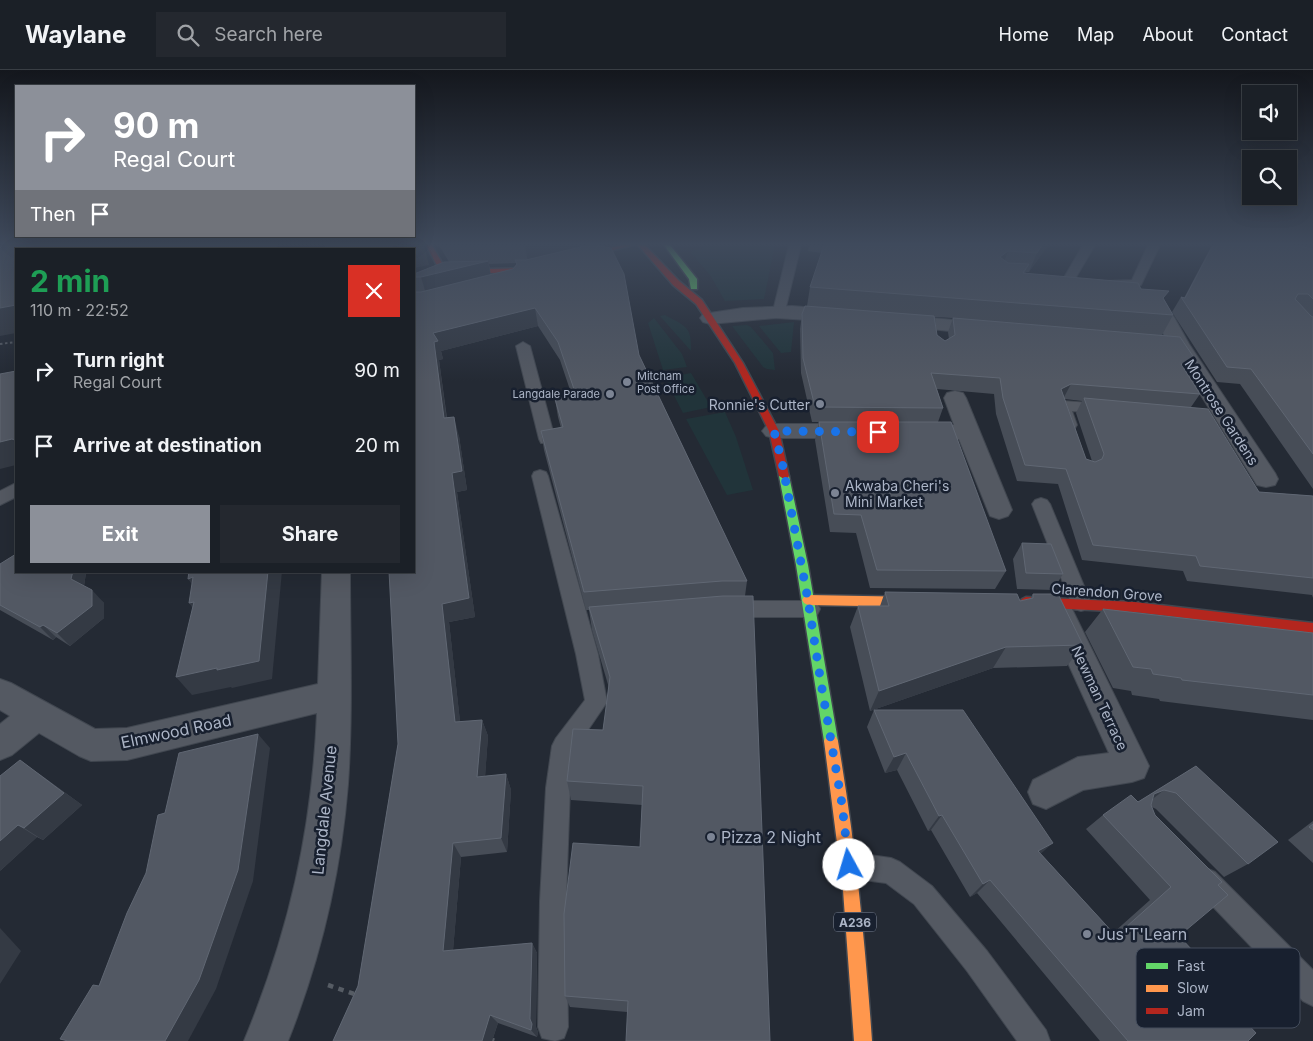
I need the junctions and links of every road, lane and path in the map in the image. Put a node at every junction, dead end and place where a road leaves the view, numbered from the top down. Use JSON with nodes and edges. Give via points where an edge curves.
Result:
{"nodes":[{"id":1,"x":686,"y":290,"type":"edge"},
{"id":2,"x":695,"y":290,"type":"edge"},
{"id":3,"x":784,"y":290,"type":"edge"},
{"id":4,"x":696,"y":298,"type":"junction"},
{"id":5,"x":779,"y":311,"type":"junction"},
{"id":6,"x":1164,"y":317,"type":"edge"},
{"id":7,"x":710,"y":318,"type":"junction"},
{"id":8,"x":855,"y":318,"type":"edge"},
{"id":9,"x":883,"y":320,"type":"edge"},
{"id":10,"x":1006,"y":331,"type":"edge"},
{"id":11,"x":15,"y":342,"type":"edge"},
{"id":12,"x":0,"y":344,"type":"edge"},
{"id":13,"x":523,"y":346,"type":"dead end"},
{"id":14,"x":955,"y":398,"type":"dead end"},
{"id":15,"x":1121,"y":411,"type":"edge"},
{"id":16,"x":774,"y":431,"type":"junction"},
{"id":17,"x":872,"y":431,"type":"edge"},
{"id":18,"x":901,"y":432,"type":"edge"},
{"id":19,"x":969,"y":432,"type":"junction"},
{"id":20,"x":547,"y":440,"type":"edge"},
{"id":21,"x":1075,"y":443,"type":"edge"},
{"id":22,"x":540,"y":476,"type":"dead end"},
{"id":23,"x":1266,"y":479,"type":"dead end"},
{"id":24,"x":15,"y":490,"type":"edge"},
{"id":25,"x":0,"y":499,"type":"edge"},
{"id":26,"x":1041,"y":504,"type":"dead end"},
{"id":27,"x":999,"y":510,"type":"dead end"},
{"id":28,"x":336,"y":573,"type":"edge"},
{"id":29,"x":1016,"y":602,"type":"edge"},
{"id":30,"x":928,"y":603,"type":"edge"},
{"id":31,"x":1068,"y":603,"type":"junction"},
{"id":32,"x":809,"y":604,"type":"junction"},
{"id":33,"x":710,"y":610,"type":"edge"},
{"id":34,"x":1313,"y":628,"type":"edge"},
{"id":35,"x":0,"y":693,"type":"edge"},
{"id":36,"x":333,"y":695,"type":"junction"},
{"id":37,"x":36,"y":715,"type":"junction"},
{"id":38,"x":0,"y":744,"type":"edge"},
{"id":39,"x":1046,"y":792,"type":"dead end"},
{"id":40,"x":1186,"y":861,"type":"edge"},
{"id":41,"x":849,"y":865,"type":"junction"},
{"id":42,"x":1270,"y":948,"type":"edge"},
{"id":43,"x":292,"y":973,"type":"junction"},
{"id":44,"x":1300,"y":979,"type":"edge"},
{"id":45,"x":1313,"y":992,"type":"edge"},
{"id":46,"x":366,"y":998,"type":"edge"},
{"id":47,"x":553,"y":1027,"type":"dead end"},
{"id":48,"x":486,"y":1038,"type":"edge"},
{"id":49,"x":266,"y":1041,"type":"edge"},
{"id":50,"x":496,"y":1041,"type":"edge"},
{"id":51,"x":863,"y":1041,"type":"edge"},
{"id":52,"x":1035,"y":1041,"type":"edge"}],
"edges":[{"from":1,"to":4,"type":"main road","number":"A236"},
{"from":2,"to":4,"type":"main road","number":"A236"},
{"from":3,"to":5,"type":"lane"},
{"from":4,"to":7,"type":"main road","number":"A236"},
{"from":5,"to":7,"type":"street"},
{"from":5,"to":8,"type":"street"},
{"from":6,"to":23,"type":"street","name":"Montrose Gardens","via":[[1169,343],[1218,420]]},
{"from":7,"to":16,"type":"main road","number":"A236","via":[[753,386]]},
{"from":9,"to":10,"type":"street","via":[[939,330]]},
{"from":11,"to":12,"type":"path"},
{"from":13,"to":20,"type":"lane"},
{"from":14,"to":19,"type":"street"},
{"from":15,"to":21,"type":"lane","via":[[1062,406]]},
{"from":16,"to":17,"type":"street"},
{"from":16,"to":32,"type":"main road","number":"A236"},
{"from":18,"to":19,"type":"street"},
{"from":19,"to":27,"type":"street"},
{"from":22,"to":47,"type":"lane","via":[[586,620],[596,702],[564,746],[558,788],[553,900]]},
{"from":24,"to":25,"type":"lane"},
{"from":26,"to":31,"type":"lane"},
{"from":28,"to":36,"type":"street","name":"Langdale Avenue"},
{"from":29,"to":31,"type":"main road","name":"Clarendon Grove"},
{"from":30,"to":32,"type":"main road"},
{"from":31,"to":34,"type":"main road","name":"Clarendon Grove"},
{"from":31,"to":39,"type":"street","name":"Newman Terrace","via":[[1132,766],[1078,774]]},
{"from":32,"to":33,"type":"lane"},
{"from":32,"to":41,"type":"main road","number":"A236"},
{"from":35,"to":37,"type":"street","name":"Elmwood Road"},
{"from":36,"to":37,"type":"street","name":"Elmwood Road","via":[[108,746],[91,745]]},
{"from":36,"to":43,"type":"street","name":"Langdale Avenue","via":[[324,841]]},
{"from":37,"to":38,"type":"street"},
{"from":40,"to":42,"type":"lane"},
{"from":41,"to":51,"type":"main road","number":"A236"},
{"from":41,"to":52,"type":"lane","via":[[891,871],[923,895],[977,961]]},
{"from":43,"to":46,"type":"path"},
{"from":43,"to":49,"type":"street","name":"Langdale Avenue"},
{"from":44,"to":45,"type":"lane"},
{"from":48,"to":50,"type":"path"}]}
